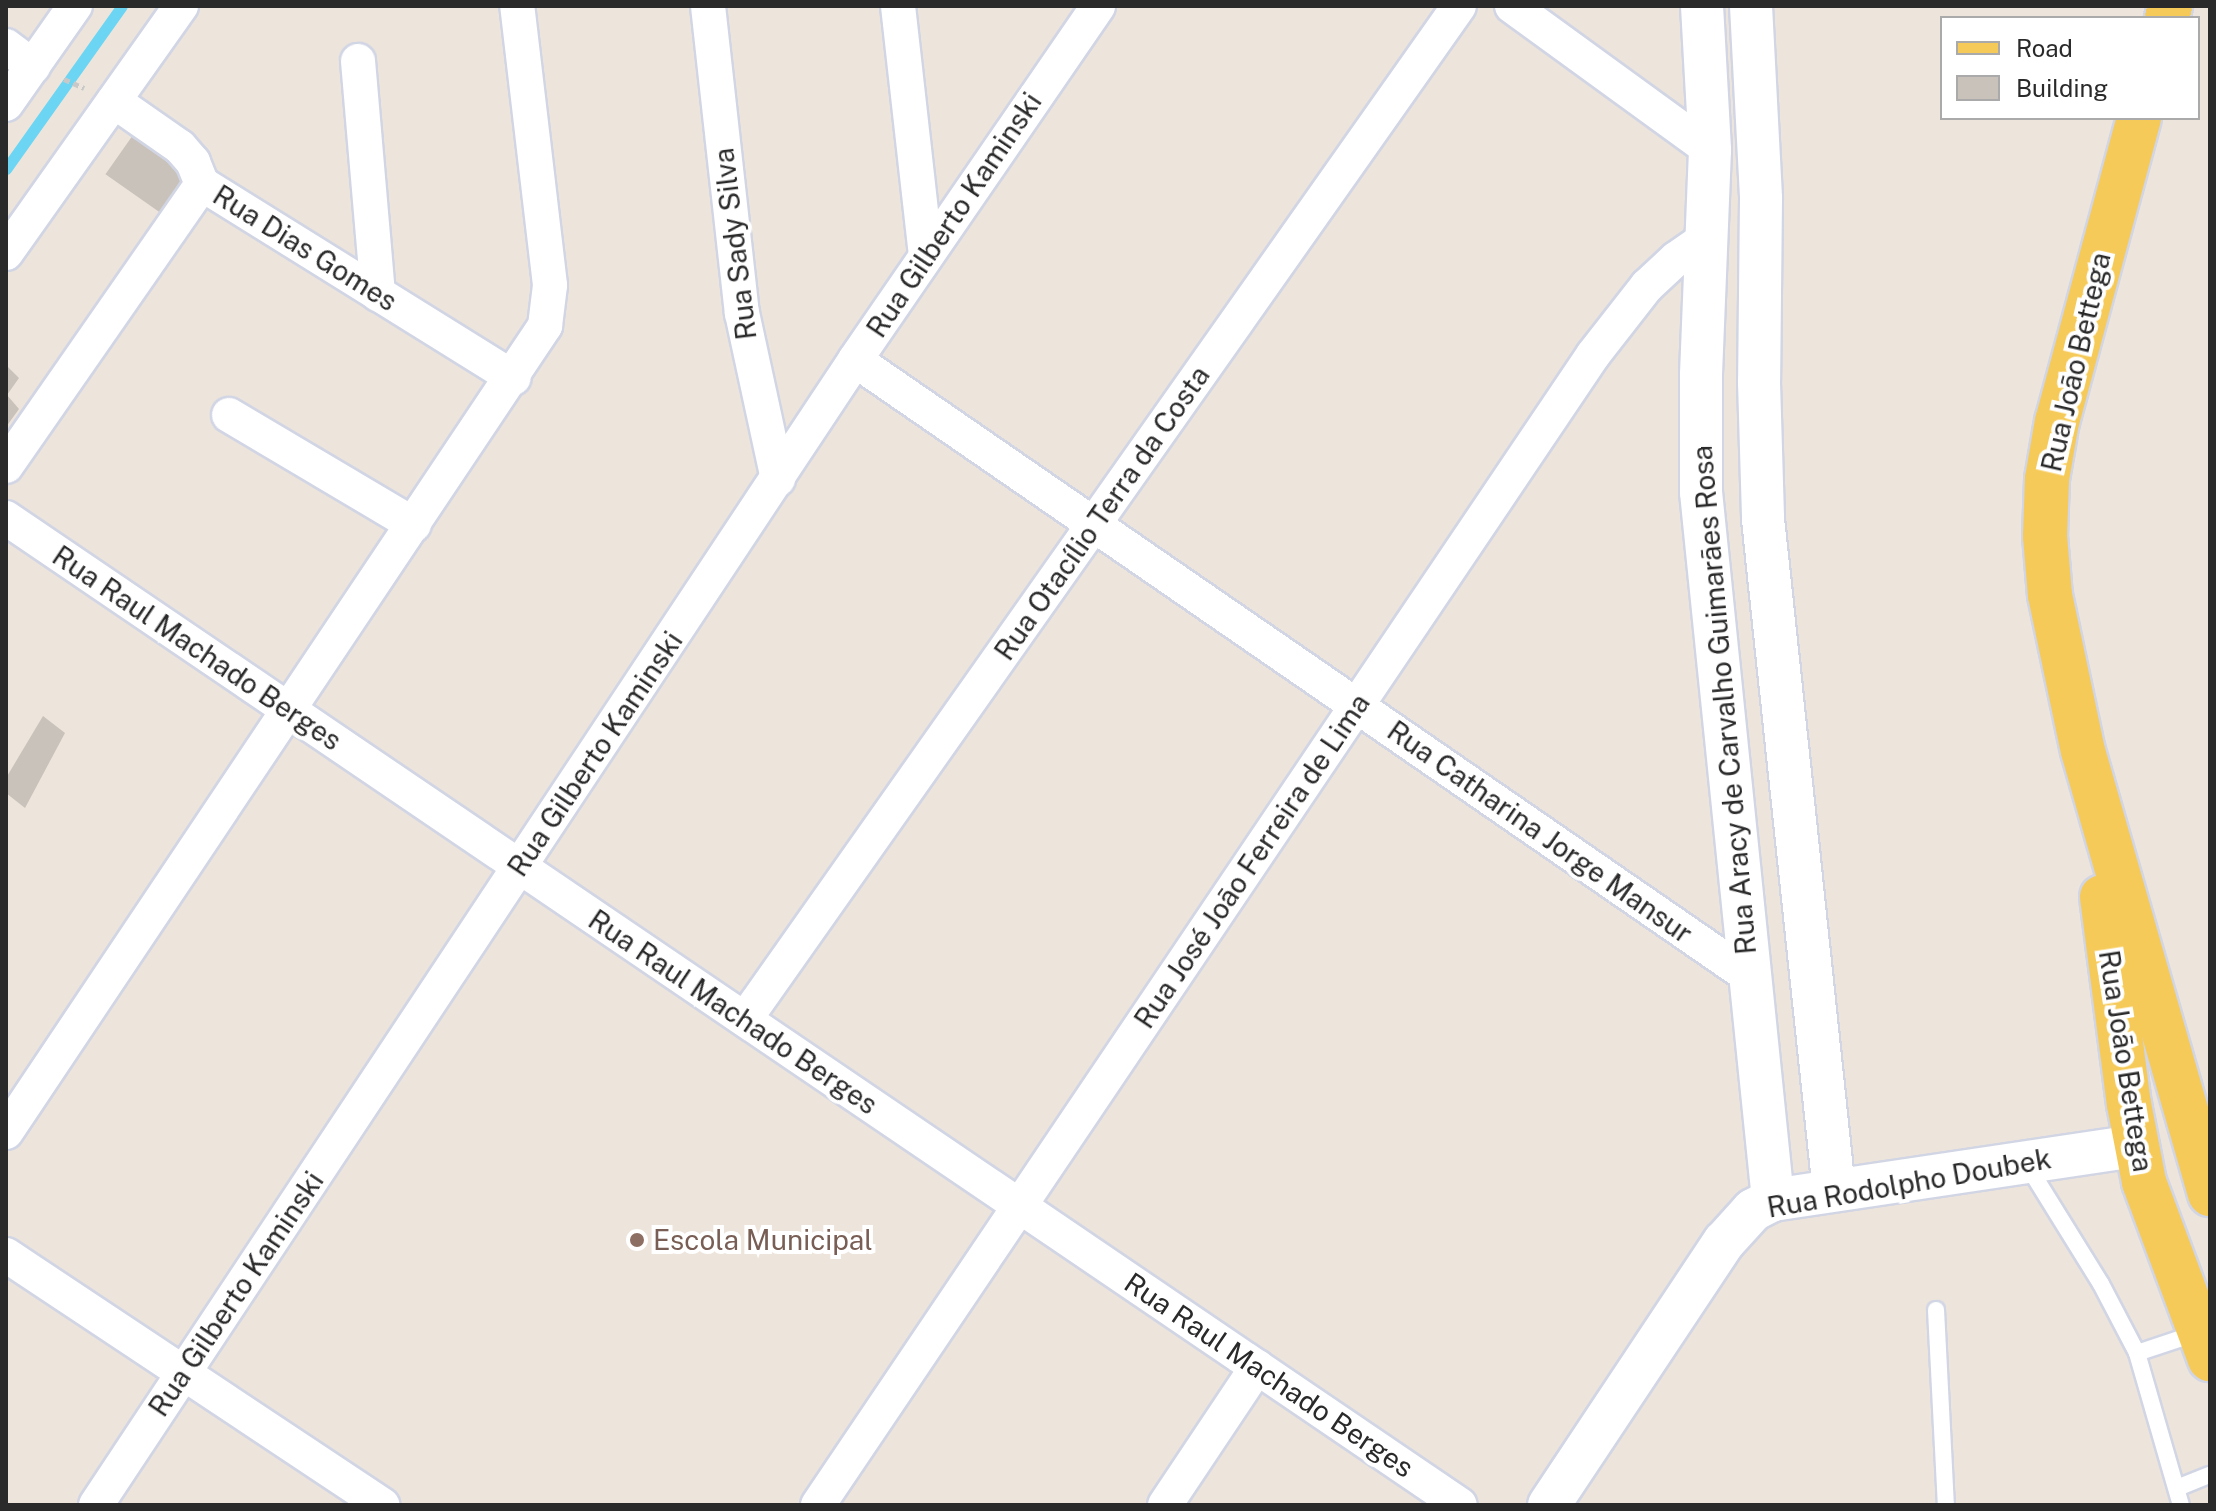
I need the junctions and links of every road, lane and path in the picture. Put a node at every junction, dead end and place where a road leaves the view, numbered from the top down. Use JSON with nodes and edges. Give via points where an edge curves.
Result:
{"nodes":[{"id":1,"x":75,"y":6,"type":"edge"},
{"id":2,"x":181,"y":6,"type":"edge"},
{"id":3,"x":517,"y":6,"type":"edge"},
{"id":4,"x":708,"y":6,"type":"edge"},
{"id":5,"x":898,"y":6,"type":"edge"},
{"id":6,"x":1459,"y":6,"type":"edge"},
{"id":7,"x":1512,"y":6,"type":"edge"},
{"id":8,"x":1702,"y":6,"type":"edge"},
{"id":9,"x":1751,"y":6,"type":"edge"},
{"id":10,"x":1093,"y":9,"type":"edge"},
{"id":11,"x":20,"y":56,"type":"edge"},
{"id":12,"x":358,"y":61,"type":"dead end"},
{"id":13,"x":114,"y":101,"type":"junction"},
{"id":14,"x":6,"y":104,"type":"edge"},
{"id":15,"x":2138,"y":120,"type":"edge"},
{"id":16,"x":1710,"y":150,"type":"junction"},
{"id":17,"x":202,"y":184,"type":"junction"},
{"id":18,"x":1708,"y":237,"type":"junction"},
{"id":19,"x":6,"y":253,"type":"edge"},
{"id":20,"x":926,"y":255,"type":"junction"},
{"id":21,"x":378,"y":294,"type":"junction"},
{"id":22,"x":855,"y":360,"type":"junction"},
{"id":23,"x":514,"y":378,"type":"junction"},
{"id":24,"x":229,"y":415,"type":"dead end"},
{"id":25,"x":6,"y":466,"type":"edge"},
{"id":26,"x":778,"y":479,"type":"junction"},
{"id":27,"x":6,"y":518,"type":"edge"},
{"id":28,"x":1094,"y":524,"type":"junction"},
{"id":29,"x":414,"y":525,"type":"junction"},
{"id":30,"x":1357,"y":706,"type":"junction"},
{"id":31,"x":290,"y":711,"type":"junction"},
{"id":32,"x":2083,"y":751,"type":"junction"},
{"id":33,"x":520,"y":867,"type":"junction"},
{"id":34,"x":1750,"y":977,"type":"junction"},
{"id":35,"x":745,"y":1019,"type":"junction"},
{"id":36,"x":6,"y":1132,"type":"edge"},
{"id":37,"x":2136,"y":1146,"type":"junction"},
{"id":38,"x":2025,"y":1162,"type":"junction"},
{"id":39,"x":1834,"y":1190,"type":"junction"},
{"id":40,"x":2210,"y":1194,"type":"edge"},
{"id":41,"x":1773,"y":1200,"type":"junction"},
{"id":42,"x":1019,"y":1206,"type":"junction"},
{"id":43,"x":6,"y":1255,"type":"edge"},
{"id":44,"x":1936,"y":1310,"type":"dead end"},
{"id":45,"x":2205,"y":1346,"type":"edge"},
{"id":46,"x":2137,"y":1353,"type":"junction"},
{"id":47,"x":1257,"y":1367,"type":"junction"},
{"id":48,"x":184,"y":1373,"type":"junction"},
{"id":49,"x":2210,"y":1475,"type":"edge"},
{"id":50,"x":2179,"y":1497,"type":"edge"},
{"id":51,"x":96,"y":1505,"type":"edge"},
{"id":52,"x":382,"y":1505,"type":"edge"},
{"id":53,"x":818,"y":1505,"type":"edge"},
{"id":54,"x":1165,"y":1505,"type":"edge"},
{"id":55,"x":1460,"y":1505,"type":"edge"},
{"id":56,"x":1549,"y":1505,"type":"edge"},
{"id":57,"x":1946,"y":1505,"type":"edge"}],
"edges":[{"from":1,"to":11,"type":"street"},
{"from":2,"to":13,"type":"street"},
{"from":3,"to":23,"type":"street","via":[[550,305],[545,326]]},
{"from":4,"to":26,"type":"street","name":"Rua Sady Silva","via":[[744,328]]},
{"from":5,"to":20,"type":"street"},
{"from":6,"to":28,"type":"street","name":"Rua Otacílio Terra da Costa"},
{"from":7,"to":16,"type":"street"},
{"from":8,"to":16,"type":"street","name":"Rua Aracy de Carvalho Guimarães Rosa"},
{"from":9,"to":39,"type":"street","name":"Rua Aracy de Carvalho Guimarães Rosa","via":[[1761,199],[1763,519]]},
{"from":10,"to":20,"type":"street","name":"Rua Gilberto Kaminski"},
{"from":11,"to":13,"type":"path"},
{"from":11,"to":14,"type":"street"},
{"from":12,"to":21,"type":"street"},
{"from":13,"to":17,"type":"street","name":"Rua Dias Gomes","via":[[180,147]]},
{"from":13,"to":19,"type":"street"},
{"from":15,"to":32,"type":"main road","name":"Rua João Bettega","via":[[2071,361],[2047,479],[2050,595]]},
{"from":16,"to":18,"type":"street","name":"Rua Aracy de Carvalho Guimarães Rosa"},
{"from":17,"to":21,"type":"street","name":"Rua Dias Gomes"},
{"from":17,"to":25,"type":"street"},
{"from":18,"to":30,"type":"street","name":"Rua José João Ferreira de Lima","via":[[1676,259],[1620,318]]},
{"from":18,"to":34,"type":"street","name":"Rua Aracy de Carvalho Guimarães Rosa","via":[[1701,492]]},
{"from":20,"to":22,"type":"street","name":"Rua Gilberto Kaminski"},
{"from":21,"to":23,"type":"street","name":"Rua Dias Gomes"},
{"from":22,"to":26,"type":"street","name":"Rua Gilberto Kaminski"},
{"from":22,"to":28,"type":"street","name":"Rua Catharina Jorge Mansur"},
{"from":23,"to":29,"type":"street"},
{"from":24,"to":29,"type":"street"},
{"from":26,"to":33,"type":"street","name":"Rua Gilberto Kaminski"},
{"from":27,"to":31,"type":"street","name":"Rua Raul Machado Berges"},
{"from":28,"to":30,"type":"street","name":"Rua Catharina Jorge Mansur"},
{"from":28,"to":35,"type":"street","name":"Rua Otacílio Terra da Costa"},
{"from":29,"to":31,"type":"street"},
{"from":30,"to":34,"type":"street","name":"Rua Catharina Jorge Mansur"},
{"from":30,"to":42,"type":"street","name":"Rua José João Ferreira de Lima"},
{"from":31,"to":33,"type":"street","name":"Rua Raul Machado Berges"},
{"from":31,"to":36,"type":"street"},
{"from":32,"to":37,"type":"main road","name":"Rua João Bettega"},
{"from":32,"to":40,"type":"main road","name":"Rua João Bettega"},
{"from":33,"to":35,"type":"street","name":"Rua Raul Machado Berges"},
{"from":33,"to":48,"type":"street","name":"Rua Gilberto Kaminski"},
{"from":34,"to":41,"type":"street","name":"Rua Aracy de Carvalho Guimarães Rosa"},
{"from":35,"to":42,"type":"street","name":"Rua Raul Machado Berges"},
{"from":37,"to":38,"type":"street","name":"Rua Rodolpho Doubek"},
{"from":37,"to":45,"type":"main road","name":"Rua João Bettega","via":[[2153,1213]]},
{"from":38,"to":39,"type":"street","name":"Rua Rodolpho Doubek"},
{"from":38,"to":46,"type":"lane"},
{"from":39,"to":41,"type":"street","name":"Rua Rodolpho Doubek"},
{"from":41,"to":56,"type":"street","name":"Rua Rodolpho Doubek","via":[[1738,1224]]},
{"from":42,"to":47,"type":"street","name":"Rua Raul Machado Berges"},
{"from":42,"to":53,"type":"street","name":"Rua José João Ferreira de Lima"},
{"from":43,"to":48,"type":"street"},
{"from":44,"to":57,"type":"lane"},
{"from":45,"to":46,"type":"lane"},
{"from":46,"to":50,"type":"lane"},
{"from":47,"to":54,"type":"street"},
{"from":47,"to":55,"type":"street","name":"Rua Raul Machado Berges"},
{"from":48,"to":51,"type":"street","name":"Rua Gilberto Kaminski"},
{"from":48,"to":52,"type":"street"},
{"from":49,"to":50,"type":"lane"}]}
